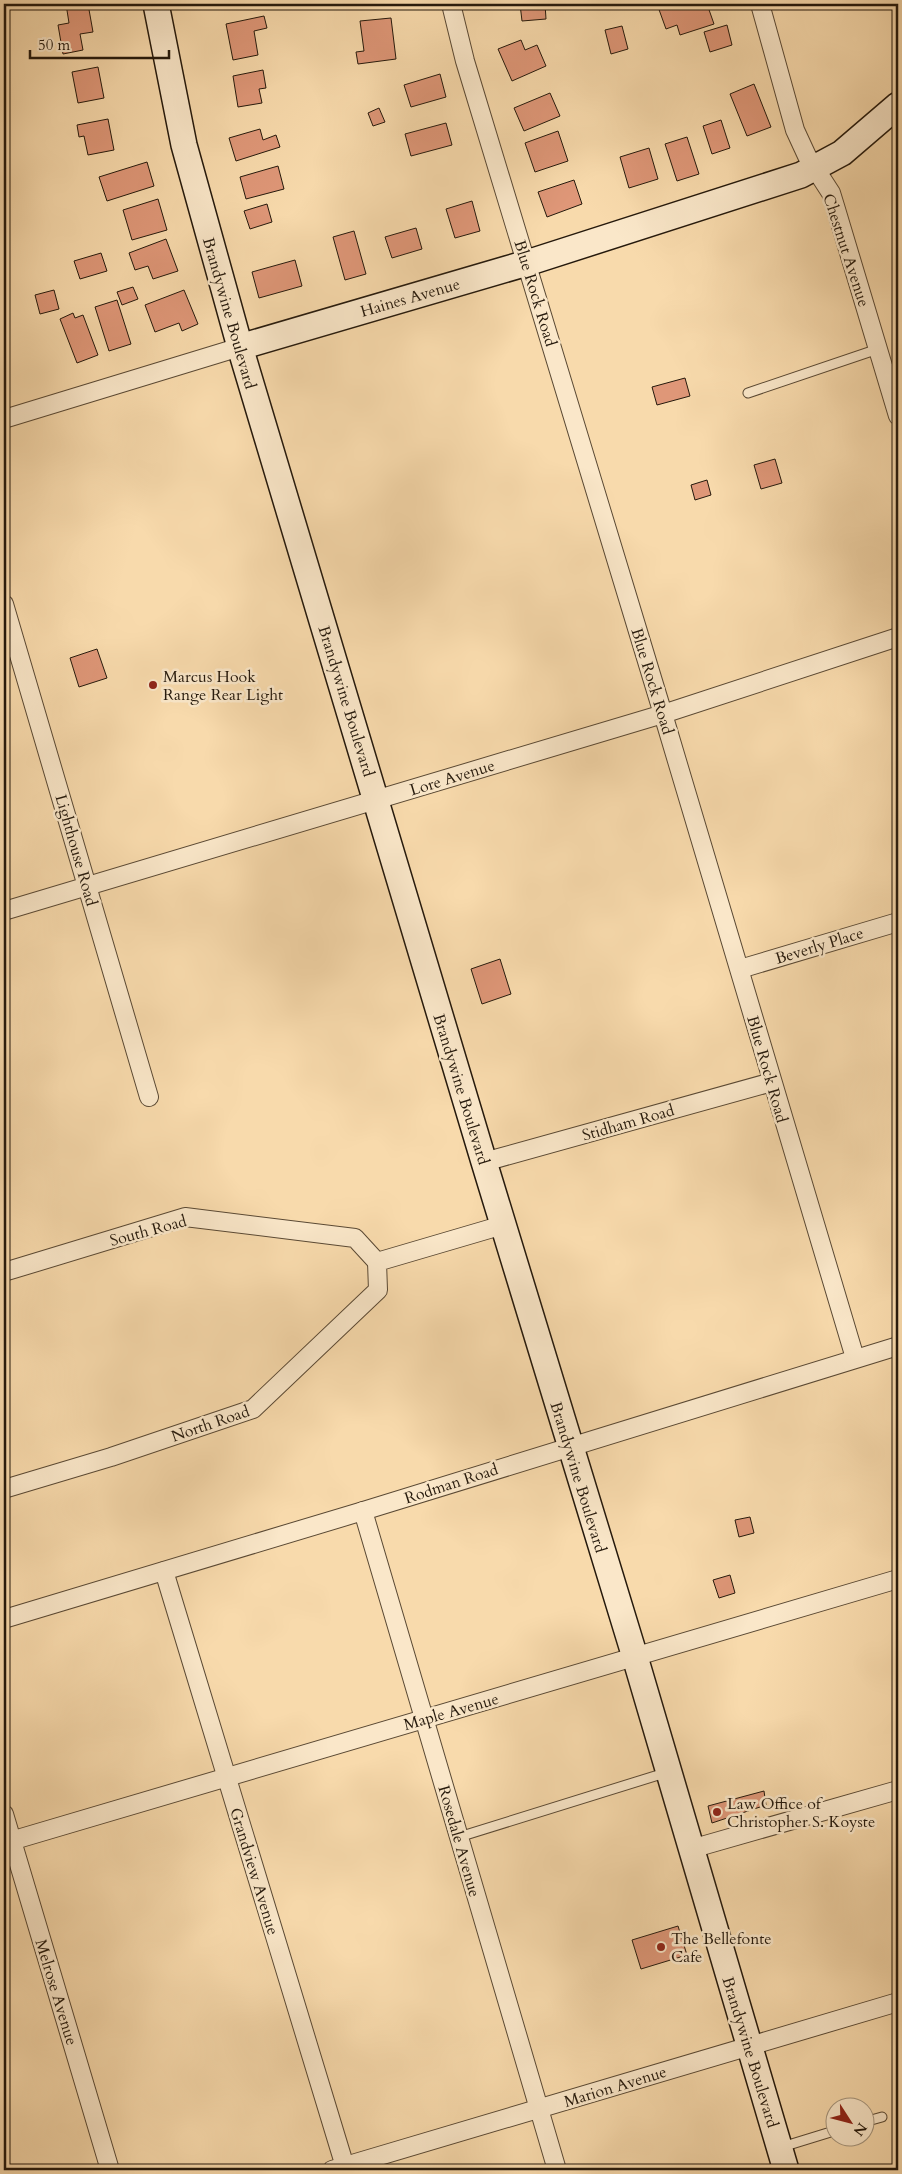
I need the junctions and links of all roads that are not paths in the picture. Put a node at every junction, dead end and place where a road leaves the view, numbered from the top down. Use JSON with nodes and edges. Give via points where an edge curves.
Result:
{"nodes":[{"id":1,"x":156,"y":4,"type":"edge"},
{"id":2,"x":451,"y":4,"type":"edge"},
{"id":3,"x":760,"y":4,"type":"edge"},
{"id":4,"x":898,"y":105,"type":"edge"},
{"id":5,"x":815,"y":169,"type":"junction"},
{"id":6,"x":527,"y":263,"type":"junction"},
{"id":7,"x":240,"y":348,"type":"junction"},
{"id":8,"x":878,"y":349,"type":"junction"},
{"id":9,"x":748,"y":393,"type":"dead end"},
{"id":10,"x":898,"y":416,"type":"edge"},
{"id":11,"x":4,"y":419,"type":"edge"},
{"id":12,"x":4,"y":604,"type":"edge"},
{"id":13,"x":898,"y":637,"type":"edge"},
{"id":14,"x":663,"y":714,"type":"junction"},
{"id":15,"x":376,"y":800,"type":"junction"},
{"id":16,"x":88,"y":885,"type":"junction"},
{"id":17,"x":4,"y":911,"type":"edge"},
{"id":18,"x":898,"y":922,"type":"edge"},
{"id":19,"x":740,"y":969,"type":"junction"},
{"id":20,"x":772,"y":1082,"type":"junction"},
{"id":21,"x":149,"y":1097,"type":"dead end"},
{"id":22,"x":484,"y":1162,"type":"junction"},
{"id":23,"x":503,"y":1225,"type":"junction"},
{"id":24,"x":377,"y":1262,"type":"junction"},
{"id":25,"x":4,"y":1272,"type":"edge"},
{"id":26,"x":898,"y":1346,"type":"edge"},
{"id":27,"x":855,"y":1358,"type":"junction"},
{"id":28,"x":570,"y":1446,"type":"junction"},
{"id":29,"x":4,"y":1489,"type":"edge"},
{"id":30,"x":363,"y":1511,"type":"junction"},
{"id":31,"x":164,"y":1571,"type":"junction"},
{"id":32,"x":898,"y":1579,"type":"edge"},
{"id":33,"x":4,"y":1619,"type":"edge"},
{"id":34,"x":635,"y":1657,"type":"junction"},
{"id":35,"x":424,"y":1719,"type":"junction"},
{"id":36,"x":668,"y":1772,"type":"junction"},
{"id":37,"x":227,"y":1777,"type":"junction"},
{"id":38,"x":898,"y":1790,"type":"edge"},
{"id":39,"x":4,"y":1814,"type":"edge"},
{"id":40,"x":459,"y":1837,"type":"junction"},
{"id":41,"x":8,"y":1842,"type":"edge"},
{"id":42,"x":691,"y":1849,"type":"junction"},
{"id":43,"x":898,"y":2002,"type":"edge"},
{"id":44,"x":749,"y":2046,"type":"junction"},
{"id":45,"x":539,"y":2109,"type":"junction"},
{"id":46,"x":882,"y":2117,"type":"dead end"},
{"id":47,"x":874,"y":2119,"type":"edge"},
{"id":48,"x":824,"y":2136,"type":"edge"},
{"id":49,"x":783,"y":2159,"type":"edge"},
{"id":50,"x":341,"y":2169,"type":"edge"},
{"id":51,"x":110,"y":2170,"type":"edge"},
{"id":52,"x":557,"y":2170,"type":"edge"}],
"edges":[{"from":1,"to":7,"type":"street","name":"Brandywine Boulevard","via":[[184,145]]},
{"from":2,"to":6,"type":"street","name":"Blue Rock Road"},
{"from":3,"to":5,"type":"street","name":"Chestnut Avenue","via":[[795,130]]},
{"from":4,"to":5,"type":"street","name":"Haines Avenue","via":[[842,153]]},
{"from":5,"to":6,"type":"street","name":"Haines Avenue"},
{"from":5,"to":8,"type":"street","name":"Chestnut Avenue","via":[[831,193]]},
{"from":6,"to":7,"type":"street","name":"Haines Avenue"},
{"from":6,"to":14,"type":"street","name":"Blue Rock Road"},
{"from":7,"to":11,"type":"street","name":"Haines Avenue"},
{"from":7,"to":15,"type":"street","name":"Brandywine Boulevard"},
{"from":8,"to":9,"type":"lane"},
{"from":8,"to":10,"type":"street","name":"Chestnut Avenue"},
{"from":12,"to":16,"type":"street","name":"Lighthouse Road"},
{"from":13,"to":14,"type":"street","name":"Lore Avenue"},
{"from":14,"to":15,"type":"street","name":"Lore Avenue"},
{"from":14,"to":19,"type":"street","name":"Blue Rock Road"},
{"from":15,"to":16,"type":"street","name":"Lore Avenue"},
{"from":15,"to":22,"type":"street","name":"Brandywine Boulevard"},
{"from":16,"to":17,"type":"street","name":"Lore Avenue"},
{"from":16,"to":21,"type":"street","name":"Lighthouse Road"},
{"from":18,"to":19,"type":"street","name":"Beverly Place"},
{"from":19,"to":20,"type":"street","name":"Blue Rock Road"},
{"from":20,"to":22,"type":"street","name":"Stidham Road"},
{"from":20,"to":27,"type":"street","name":"Blue Rock Road"},
{"from":22,"to":23,"type":"street","name":"Brandywine Boulevard"},
{"from":23,"to":24,"type":"street"},
{"from":23,"to":28,"type":"street","name":"Brandywine Boulevard"},
{"from":24,"to":25,"type":"street","name":"South Road","via":[[355,1238],[185,1217]]},
{"from":24,"to":29,"type":"street","name":"North Road","via":[[378,1290],[253,1409]]},
{"from":26,"to":27,"type":"street","name":"Rodman Road"},
{"from":27,"to":28,"type":"street","name":"Rodman Road"},
{"from":28,"to":30,"type":"street","name":"Rodman Road"},
{"from":28,"to":34,"type":"street","name":"Brandywine Boulevard"},
{"from":30,"to":31,"type":"street","name":"Rodman Road"},
{"from":30,"to":35,"type":"street","name":"Rosedale Avenue"},
{"from":31,"to":33,"type":"street","name":"Rodman Road"},
{"from":31,"to":37,"type":"street","name":"Grandview Avenue"},
{"from":32,"to":34,"type":"street","name":"Maple Avenue"},
{"from":34,"to":35,"type":"street","name":"Maple Avenue"},
{"from":34,"to":36,"type":"street","name":"Brandywine Boulevard"},
{"from":35,"to":37,"type":"street","name":"Maple Avenue"},
{"from":35,"to":40,"type":"street","name":"Rosedale Avenue"},
{"from":36,"to":40,"type":"lane"},
{"from":36,"to":42,"type":"street","name":"Brandywine Boulevard"},
{"from":37,"to":41,"type":"street","name":"Maple Avenue"},
{"from":37,"to":50,"type":"street","name":"Grandview Avenue"},
{"from":38,"to":42,"type":"street"},
{"from":39,"to":41,"type":"street","name":"Melrose Avenue"},
{"from":40,"to":45,"type":"street","name":"Rosedale Avenue"},
{"from":41,"to":51,"type":"street","name":"Melrose Avenue"},
{"from":42,"to":44,"type":"street","name":"Brandywine Boulevard"},
{"from":43,"to":44,"type":"street","name":"Marion Avenue"},
{"from":44,"to":45,"type":"street","name":"Marion Avenue"},
{"from":44,"to":49,"type":"street","name":"Brandywine Boulevard"},
{"from":45,"to":50,"type":"street","name":"Marion Avenue"},
{"from":45,"to":52,"type":"street","name":"Rosedale Avenue"},
{"from":46,"to":47,"type":"lane"},
{"from":48,"to":49,"type":"lane"}]}
